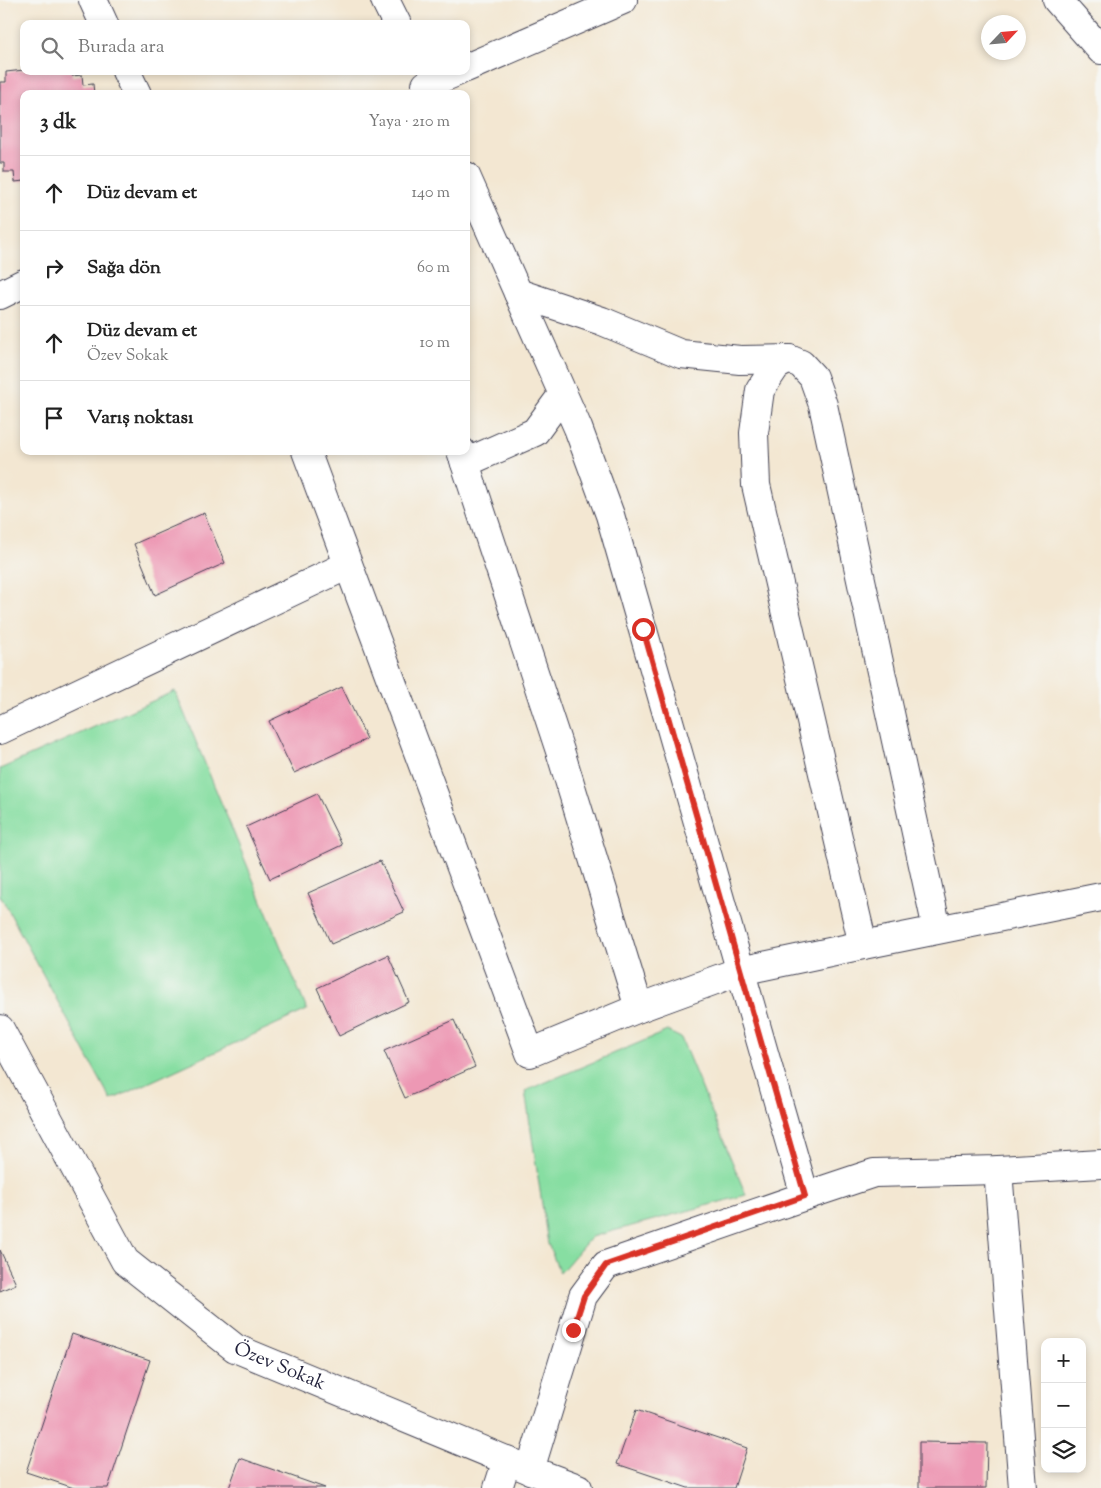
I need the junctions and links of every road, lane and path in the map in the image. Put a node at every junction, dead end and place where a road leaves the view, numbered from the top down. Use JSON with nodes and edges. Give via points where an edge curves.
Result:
{"nodes":[{"id":1,"x":93,"y":0,"type":"edge"},
{"id":2,"x":386,"y":0,"type":"edge"},
{"id":3,"x":623,"y":0,"type":"edge"},
{"id":4,"x":1057,"y":0,"type":"edge"},
{"id":5,"x":102,"y":20,"type":"edge"},
{"id":6,"x":395,"y":20,"type":"edge"},
{"id":7,"x":1101,"y":50,"type":"edge"},
{"id":8,"x":470,"y":66,"type":"edge"},
{"id":9,"x":128,"y":75,"type":"edge"},
{"id":10,"x":448,"y":75,"type":"edge"},
{"id":11,"x":425,"y":84,"type":"edge"},
{"id":12,"x":135,"y":90,"type":"edge"},
{"id":13,"x":470,"y":185,"type":"edge"},
{"id":14,"x":20,"y":285,"type":"edge"},
{"id":15,"x":518,"y":293,"type":"junction"},
{"id":16,"x":0,"y":295,"type":"edge"},
{"id":17,"x":789,"y":359,"type":"junction"},
{"id":18,"x":563,"y":394,"type":"junction"},
{"id":19,"x":307,"y":455,"type":"edge"},
{"id":20,"x":470,"y":455,"type":"edge"},
{"id":21,"x":463,"y":457,"type":"edge"},
{"id":22,"x":348,"y":565,"type":"junction"},
{"id":23,"x":0,"y":730,"type":"edge"},
{"id":24,"x":1101,"y":897,"type":"edge"},
{"id":25,"x":937,"y":930,"type":"junction"},
{"id":26,"x":863,"y":944,"type":"junction"},
{"id":27,"x":740,"y":971,"type":"junction"},
{"id":28,"x":639,"y":1008,"type":"junction"},
{"id":29,"x":0,"y":1029,"type":"edge"},
{"id":30,"x":1101,"y":1164,"type":"edge"},
{"id":31,"x":998,"y":1170,"type":"junction"},
{"id":32,"x":805,"y":1196,"type":"junction"},
{"id":33,"x":544,"y":1477,"type":"edge"},
{"id":34,"x":498,"y":1488,"type":"edge"},
{"id":35,"x":1023,"y":1488,"type":"edge"}],
"edges":[{"from":1,"to":5,"type":"street"},
{"from":2,"to":6,"type":"street"},
{"from":3,"to":8,"type":"street"},
{"from":4,"to":7,"type":"street"},
{"from":9,"to":12,"type":"street"},
{"from":10,"to":11,"type":"street"},
{"from":13,"to":15,"type":"street"},
{"from":14,"to":16,"type":"street"},
{"from":15,"to":17,"type":"street","via":[[602,321],[681,354],[740,360]]},
{"from":15,"to":18,"type":"street"},
{"from":17,"to":25,"type":"street","via":[[801,364],[813,377],[823,405]]},
{"from":17,"to":26,"type":"street","via":[[776,366],[760,390],[754,433],[756,485]]},
{"from":18,"to":20,"type":"street","via":[[535,432]]},
{"from":18,"to":27,"type":"street","via":[[610,515]]},
{"from":19,"to":22,"type":"street"},
{"from":21,"to":28,"type":"street","via":[[561,754]]},
{"from":22,"to":23,"type":"street"},
{"from":22,"to":28,"type":"street","via":[[530,1053]]},
{"from":24,"to":25,"type":"street"},
{"from":25,"to":26,"type":"street"},
{"from":26,"to":27,"type":"street"},
{"from":27,"to":28,"type":"street"},
{"from":27,"to":32,"type":"street"},
{"from":29,"to":33,"type":"street","name":"Özev Sokak","via":[[125,1261],[235,1348]]},
{"from":30,"to":31,"type":"street"},
{"from":31,"to":32,"type":"street","via":[[874,1173]]},
{"from":31,"to":35,"type":"street"},
{"from":32,"to":33,"type":"street","via":[[606,1265],[584,1296]]},
{"from":33,"to":34,"type":"street"}]}
